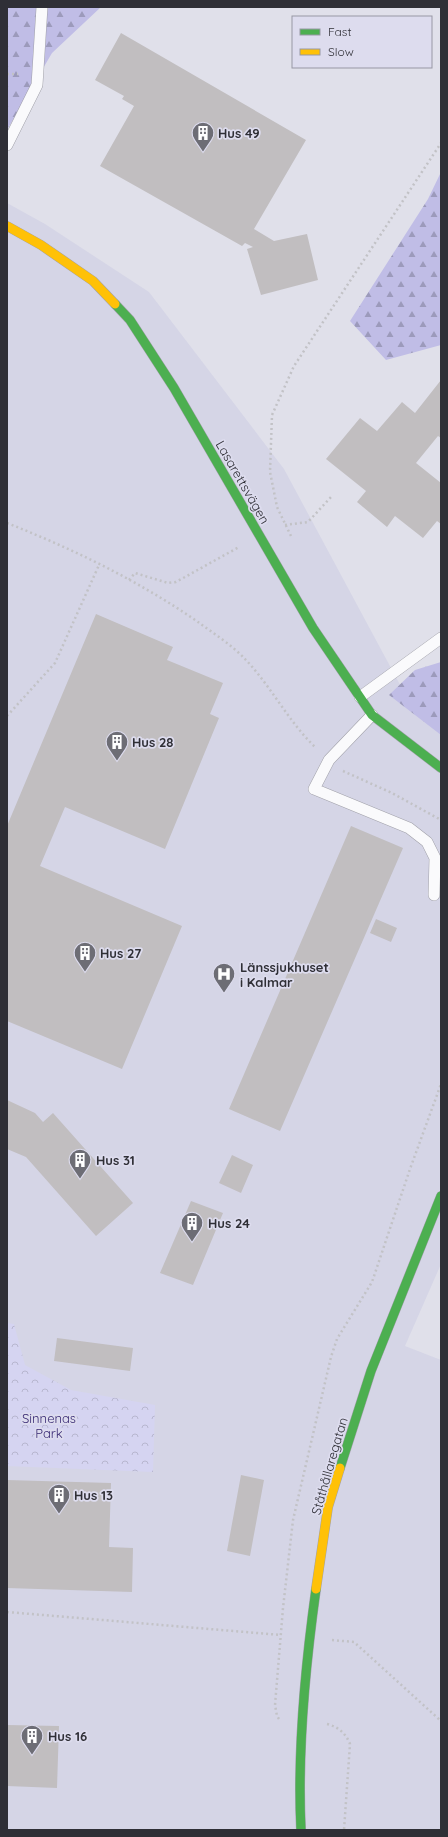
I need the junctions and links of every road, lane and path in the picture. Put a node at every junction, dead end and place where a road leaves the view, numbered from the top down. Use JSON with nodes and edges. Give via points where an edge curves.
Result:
{"nodes":[{"id":1,"x":42,"y":7,"type":"edge"},
{"id":2,"x":441,"y":143,"type":"edge"},
{"id":3,"x":7,"y":145,"type":"edge"},
{"id":4,"x":7,"y":226,"type":"edge"},
{"id":5,"x":7,"y":523,"type":"edge"},
{"id":6,"x":291,"y":536,"type":"dead end"},
{"id":7,"x":99,"y":565,"type":"junction"},
{"id":8,"x":182,"y":578,"type":"dead end"},
{"id":9,"x":129,"y":580,"type":"junction"},
{"id":10,"x":441,"y":638,"type":"edge"},
{"id":11,"x":360,"y":697,"type":"junction"},
{"id":12,"x":372,"y":715,"type":"junction"},
{"id":13,"x":7,"y":716,"type":"edge"},
{"id":14,"x":328,"y":760,"type":"junction"},
{"id":15,"x":441,"y":768,"type":"edge"},
{"id":16,"x":441,"y":820,"type":"edge"},
{"id":17,"x":434,"y":895,"type":"dead end"},
{"id":18,"x":441,"y":1196,"type":"edge"},
{"id":19,"x":7,"y":1612,"type":"edge"},
{"id":20,"x":283,"y":1636,"type":"dead end"},
{"id":21,"x":330,"y":1640,"type":"dead end"},
{"id":22,"x":441,"y":1721,"type":"edge"},
{"id":23,"x":301,"y":1830,"type":"edge"}],
"edges":[{"from":1,"to":3,"type":"lane","via":[[37,85]]},
{"from":2,"to":6,"type":"path","via":[[294,366],[272,415],[270,472],[277,507]]},
{"from":4,"to":11,"type":"street","name":"Lasarettsvägen","via":[[93,281],[130,320],[174,388],[313,628]]},
{"from":5,"to":7,"type":"path","via":[[54,542]]},
{"from":7,"to":9,"type":"path"},
{"from":7,"to":13,"type":"path","via":[[55,663]]},
{"from":8,"to":9,"type":"path","via":[[168,583],[135,573]]},
{"from":9,"to":14,"type":"path","via":[[171,604],[245,659],[311,743]]},
{"from":10,"to":11,"type":"lane"},
{"from":11,"to":12,"type":"street","name":"Lasarettsvägen"},
{"from":12,"to":14,"type":"lane"},
{"from":12,"to":15,"type":"street","name":"Lasarettsvägen"},
{"from":14,"to":16,"type":"path","via":[[343,771],[392,793]]},
{"from":14,"to":17,"type":"lane","via":[[314,789],[409,828],[427,842],[435,858]]},
{"from":18,"to":23,"type":"street","name":"Ståthållaregatan","via":[[371,1371],[328,1507],[309,1637],[299,1787]]},
{"from":19,"to":20,"type":"path"},
{"from":21,"to":22,"type":"path","via":[[354,1642]]}]}
